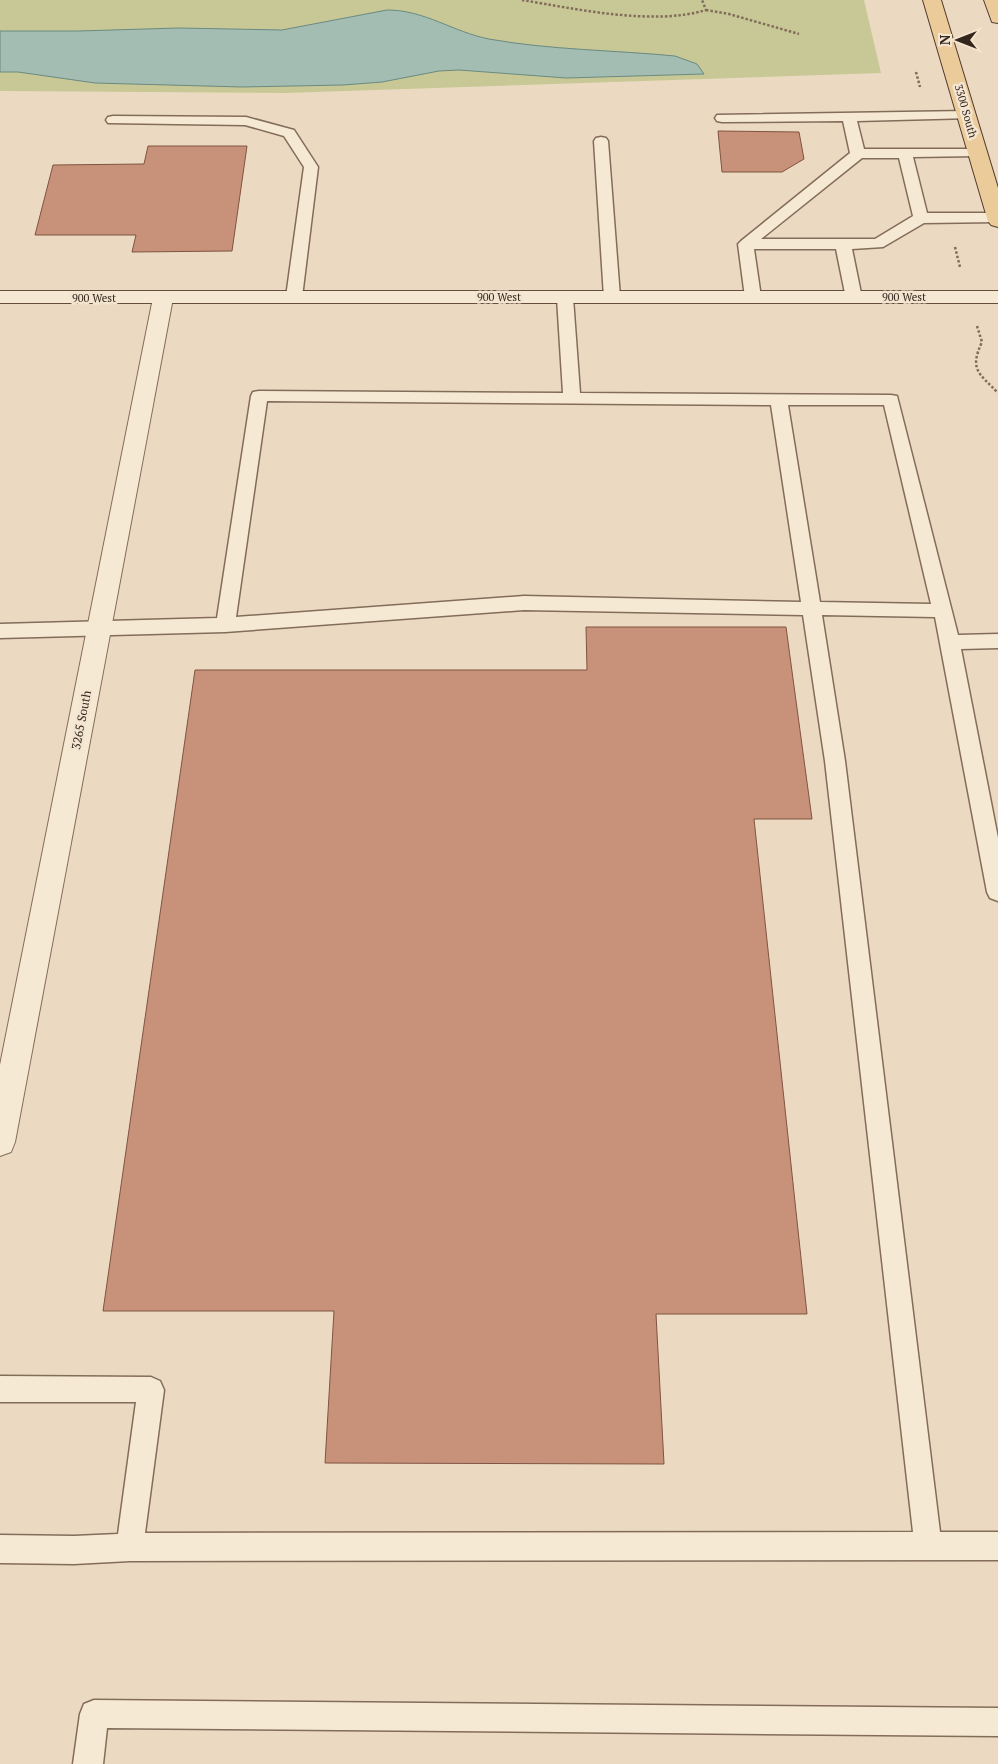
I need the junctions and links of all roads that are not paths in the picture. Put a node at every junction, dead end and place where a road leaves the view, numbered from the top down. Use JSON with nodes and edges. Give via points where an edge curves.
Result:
{"nodes":[{"id":1,"x":932,"y":0,"type":"edge"},
{"id":2,"x":992,"y":0,"type":"edge"},
{"id":3,"x":998,"y":18,"type":"edge"},
{"id":4,"x":967,"y":115,"type":"junction"},
{"id":5,"x":849,"y":116,"type":"junction"},
{"id":6,"x":722,"y":118,"type":"dead end"},
{"id":7,"x":113,"y":120,"type":"dead end"},
{"id":8,"x":601,"y":141,"type":"dead end"},
{"id":9,"x":978,"y":152,"type":"junction"},
{"id":10,"x":905,"y":153,"type":"junction"},
{"id":11,"x":858,"y":154,"type":"junction"},
{"id":12,"x":921,"y":218,"type":"junction"},
{"id":13,"x":998,"y":220,"type":"edge"},
{"id":14,"x":746,"y":244,"type":"junction"},
{"id":15,"x":843,"y":244,"type":"junction"},
{"id":16,"x":0,"y":297,"type":"edge"},
{"id":17,"x":294,"y":297,"type":"junction"},
{"id":18,"x":612,"y":297,"type":"junction"},
{"id":19,"x":753,"y":297,"type":"junction"},
{"id":20,"x":998,"y":297,"type":"edge"},
{"id":21,"x":163,"y":298,"type":"junction"},
{"id":22,"x":565,"y":298,"type":"junction"},
{"id":23,"x":854,"y":298,"type":"junction"},
{"id":24,"x":572,"y":397,"type":"junction"},
{"id":25,"x":779,"y":399,"type":"junction"},
{"id":26,"x":812,"y":607,"type":"junction"},
{"id":27,"x":943,"y":611,"type":"junction"},
{"id":28,"x":225,"y":625,"type":"junction"},
{"id":29,"x":99,"y":628,"type":"junction"},
{"id":30,"x":0,"y":631,"type":"edge"},
{"id":31,"x":998,"y":641,"type":"edge"},
{"id":32,"x":950,"y":642,"type":"junction"},
{"id":33,"x":998,"y":892,"type":"edge"},
{"id":34,"x":0,"y":1142,"type":"edge"},
{"id":35,"x":0,"y":1389,"type":"edge"},
{"id":36,"x":998,"y":1546,"type":"edge"},
{"id":37,"x":928,"y":1547,"type":"junction"},
{"id":38,"x":130,"y":1548,"type":"junction"},
{"id":39,"x":0,"y":1549,"type":"edge"},
{"id":40,"x":998,"y":1722,"type":"edge"},
{"id":41,"x":88,"y":1764,"type":"edge"}],
"edges":[{"from":1,"to":4,"type":"main road","name":"3300 South"},
{"from":2,"to":3,"type":"main road"},
{"from":4,"to":5,"type":"lane"},
{"from":4,"to":9,"type":"main road","name":"3300 South"},
{"from":5,"to":6,"type":"lane"},
{"from":5,"to":11,"type":"lane"},
{"from":7,"to":17,"type":"lane","via":[[246,121],[289,133],[311,167]]},
{"from":8,"to":18,"type":"lane"},
{"from":9,"to":10,"type":"lane"},
{"from":9,"to":13,"type":"main road","name":"3300 South"},
{"from":10,"to":11,"type":"lane"},
{"from":10,"to":12,"type":"lane"},
{"from":11,"to":14,"type":"lane"},
{"from":12,"to":13,"type":"lane"},
{"from":12,"to":15,"type":"lane","via":[[878,244]]},
{"from":14,"to":15,"type":"lane"},
{"from":14,"to":19,"type":"lane"},
{"from":15,"to":23,"type":"lane"},
{"from":16,"to":21,"type":"main road","name":"900 West"},
{"from":17,"to":21,"type":"main road","name":"900 West"},
{"from":17,"to":22,"type":"main road","name":"900 West"},
{"from":18,"to":19,"type":"main road","name":"900 West"},
{"from":18,"to":22,"type":"main road","name":"900 West"},
{"from":19,"to":23,"type":"main road","name":"900 West"},
{"from":20,"to":23,"type":"main road","name":"900 West"},
{"from":21,"to":29,"type":"main road","name":"3265 South"},
{"from":22,"to":24,"type":"lane"},
{"from":24,"to":25,"type":"lane"},
{"from":24,"to":28,"type":"lane","via":[[259,396]]},
{"from":25,"to":26,"type":"lane"},
{"from":25,"to":27,"type":"lane","via":[[891,400]]},
{"from":26,"to":27,"type":"lane"},
{"from":26,"to":28,"type":"lane","via":[[524,604]]},
{"from":26,"to":37,"type":"lane","via":[[835,761]]},
{"from":27,"to":32,"type":"lane"},
{"from":28,"to":29,"type":"lane"},
{"from":29,"to":30,"type":"lane"},
{"from":29,"to":34,"type":"main road","name":"3265 South"},
{"from":31,"to":32,"type":"lane"},
{"from":32,"to":33,"type":"lane"},
{"from":35,"to":38,"type":"lane","via":[[150,1390]]},
{"from":36,"to":37,"type":"lane"},
{"from":37,"to":38,"type":"lane"},
{"from":38,"to":39,"type":"lane"},
{"from":40,"to":41,"type":"lane","via":[[94,1714]]}]}
